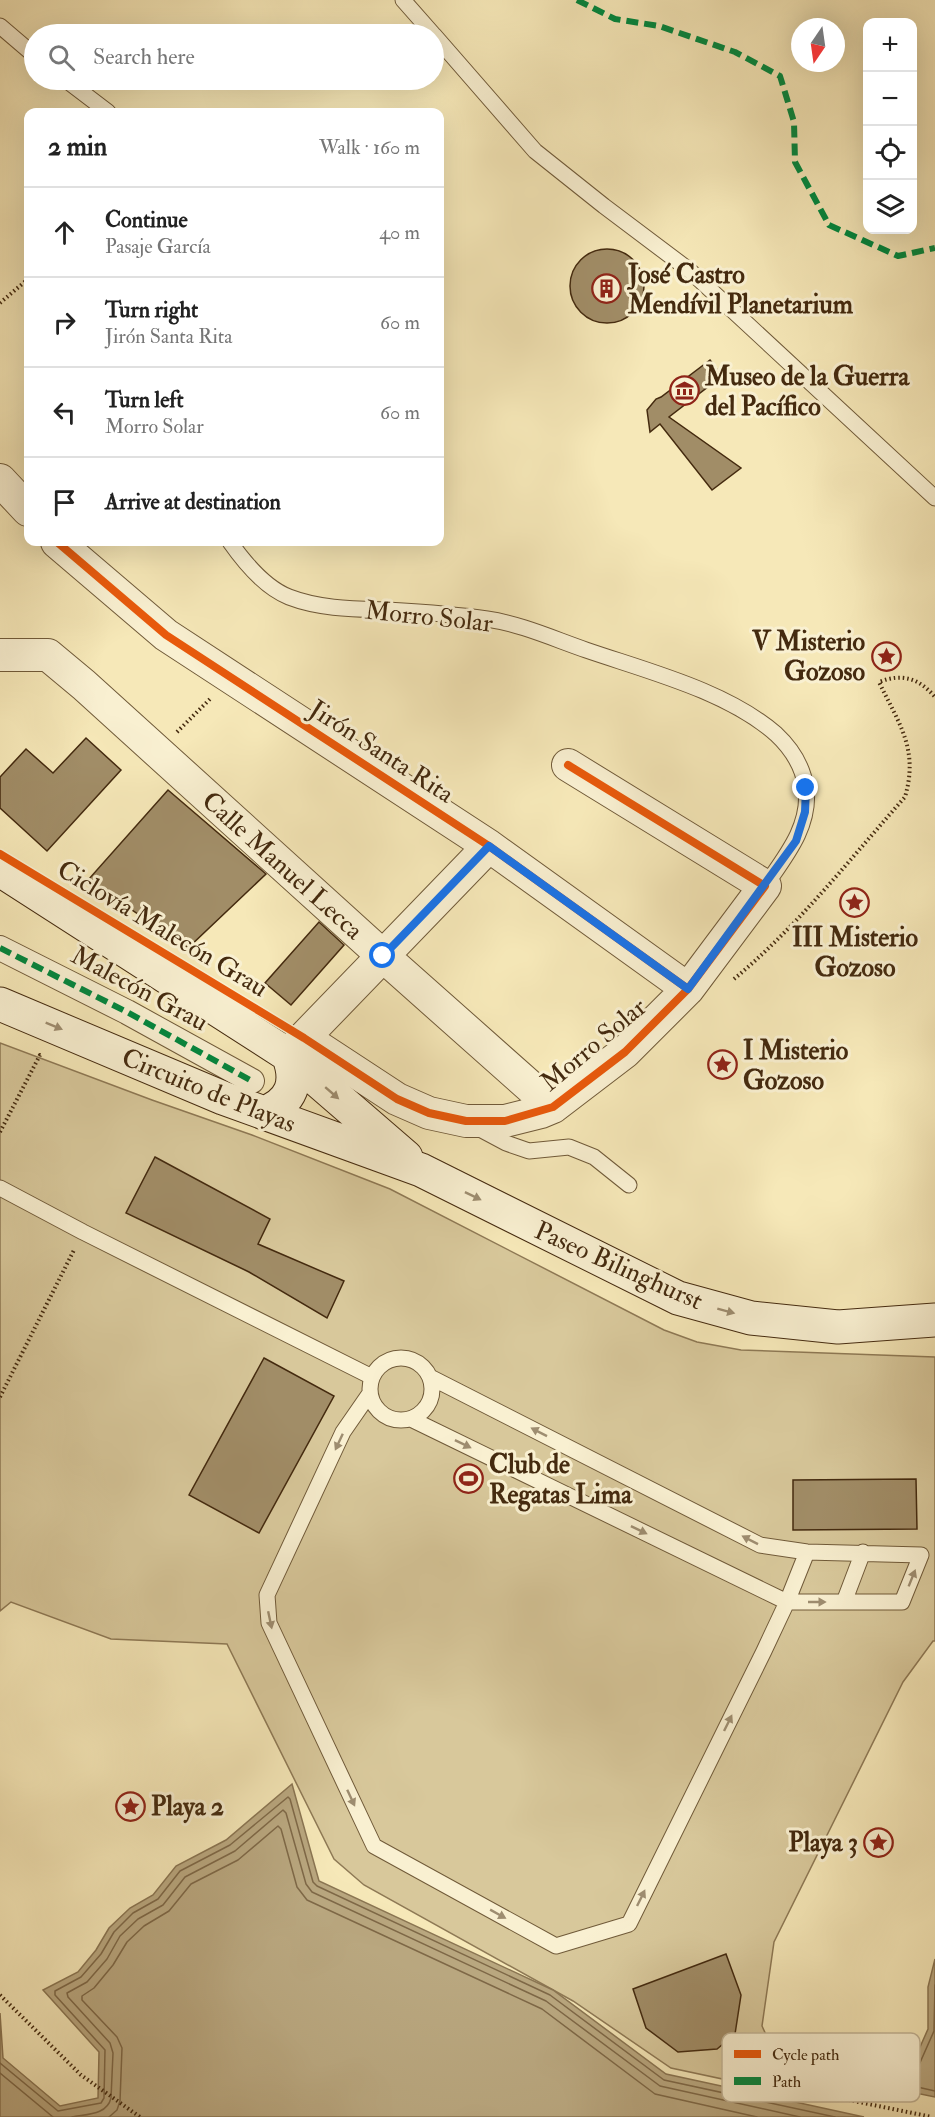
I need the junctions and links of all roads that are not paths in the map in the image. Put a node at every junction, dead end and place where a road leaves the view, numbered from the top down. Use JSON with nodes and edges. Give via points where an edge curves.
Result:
{"nodes":[{"id":1,"x":403,"y":0,"type":"edge"},
{"id":2,"x":424,"y":24,"type":"edge"},
{"id":3,"x":0,"y":26,"type":"edge"},
{"id":4,"x":24,"y":46,"type":"edge"},
{"id":5,"x":444,"y":48,"type":"edge"},
{"id":6,"x":79,"y":90,"type":"edge"},
{"id":7,"x":103,"y":108,"type":"edge"},
{"id":8,"x":0,"y":480,"type":"edge"},
{"id":9,"x":935,"y":498,"type":"edge"},
{"id":10,"x":24,"y":506,"type":"edge"},
{"id":11,"x":62,"y":546,"type":"edge"},
{"id":12,"x":233,"y":546,"type":"edge"},
{"id":13,"x":0,"y":655,"type":"edge"},
{"id":14,"x":568,"y":765,"type":"dead end"},
{"id":15,"x":489,"y":846,"type":"junction"},
{"id":16,"x":0,"y":870,"type":"edge"},
{"id":17,"x":765,"y":886,"type":"junction"},
{"id":18,"x":0,"y":948,"type":"edge"},
{"id":19,"x":383,"y":956,"type":"junction"},
{"id":20,"x":688,"y":989,"type":"junction"},
{"id":21,"x":0,"y":1004,"type":"edge"},
{"id":22,"x":296,"y":1046,"type":"junction"},
{"id":23,"x":252,"y":1081,"type":"dead end"},
{"id":24,"x":553,"y":1107,"type":"junction"},
{"id":25,"x":264,"y":1113,"type":"junction"},
{"id":26,"x":466,"y":1121,"type":"junction"},
{"id":27,"x":421,"y":1170,"type":"junction"},
{"id":28,"x":629,"y":1185,"type":"dead end"},
{"id":29,"x":0,"y":1188,"type":"edge"},
{"id":30,"x":935,"y":1320,"type":"edge"},
{"id":31,"x":372,"y":1377,"type":"junction"},
{"id":32,"x":430,"y":1377,"type":"junction"},
{"id":33,"x":370,"y":1392,"type":"junction"},
{"id":34,"x":411,"y":1419,"type":"junction"},
{"id":35,"x":807,"y":1552,"type":"junction"},
{"id":36,"x":862,"y":1552,"type":"junction"},
{"id":37,"x":787,"y":1602,"type":"junction"},
{"id":38,"x":844,"y":1602,"type":"junction"}],
"edges":[{"from":1,"to":2,"type":"lane"},
{"from":3,"to":4,"type":"lane"},
{"from":5,"to":9,"type":"lane","via":[[535,151],[690,270]]},
{"from":6,"to":7,"type":"lane"},
{"from":8,"to":10,"type":"street"},
{"from":11,"to":15,"type":"street","name":"Jirón Santa Rita","via":[[166,635]]},
{"from":12,"to":17,"type":"lane","name":"Morro Solar","via":[[263,580],[287,596],[326,606],[442,613],[501,622],[690,685],[742,711],[776,734],[796,757],[806,788],[805,812],[796,841]]},
{"from":13,"to":19,"type":"street","name":"Calle Manuel Lecca","via":[[48,655]]},
{"from":14,"to":17,"type":"street"},
{"from":15,"to":19,"type":"street"},
{"from":15,"to":20,"type":"street","name":"Jirón Santa Rita"},
{"from":16,"to":22,"type":"main road"},
{"from":17,"to":20,"type":"street","name":"Morro Solar"},
{"from":18,"to":23,"type":"street","name":"Malecón Grau","via":[[128,1012]]},
{"from":19,"to":22,"type":"street"},
{"from":19,"to":24,"type":"street","name":"Calle Manuel Lecca"},
{"from":20,"to":24,"type":"street","name":"Morro Solar","via":[[625,1052]]},
{"from":21,"to":25,"type":"main road","name":"Circuito de Playas","one_way":true},
{"from":22,"to":25,"type":"main road","via":[[290,1091],[279,1105]]},
{"from":22,"to":26,"type":"street","name":"Morro Solar","via":[[397,1099],[429,1113]]},
{"from":22,"to":27,"type":"main road","one_way":true},
{"from":24,"to":26,"type":"street","name":"Morro Solar","via":[[505,1121]]},
{"from":25,"to":27,"type":"main road","name":"Circuito de Playas"},
{"from":26,"to":28,"type":"lane","via":[[529,1151],[569,1147],[594,1157]]},
{"from":27,"to":30,"type":"main road","name":"Paseo Bilinghurst","one_way":true,"via":[[678,1298],[751,1318],[838,1327]]},
{"from":29,"to":31,"type":"lane"},
{"from":31,"to":32,"type":"lane","via":[[386,1362],[406,1358],[424,1368]]},
{"from":31,"to":33,"type":"lane"},
{"from":32,"to":34,"type":"lane","via":[[427,1407]]},
{"from":35,"to":32,"type":"lane","one_way":true,"via":[[760,1545]]},
{"from":33,"to":34,"type":"lane","via":[[384,1415]]},
{"from":33,"to":37,"type":"lane","one_way":true,"via":[[343,1432],[267,1595],[269,1623],[374,1846],[556,1946],[628,1924]]},
{"from":34,"to":37,"type":"lane","one_way":true},
{"from":35,"to":36,"type":"lane"},
{"from":35,"to":37,"type":"lane"},
{"from":36,"to":38,"type":"lane"},
{"from":38,"to":36,"type":"lane","one_way":true,"via":[[902,1602],[921,1555]]},
{"from":37,"to":38,"type":"lane","one_way":true}]}
